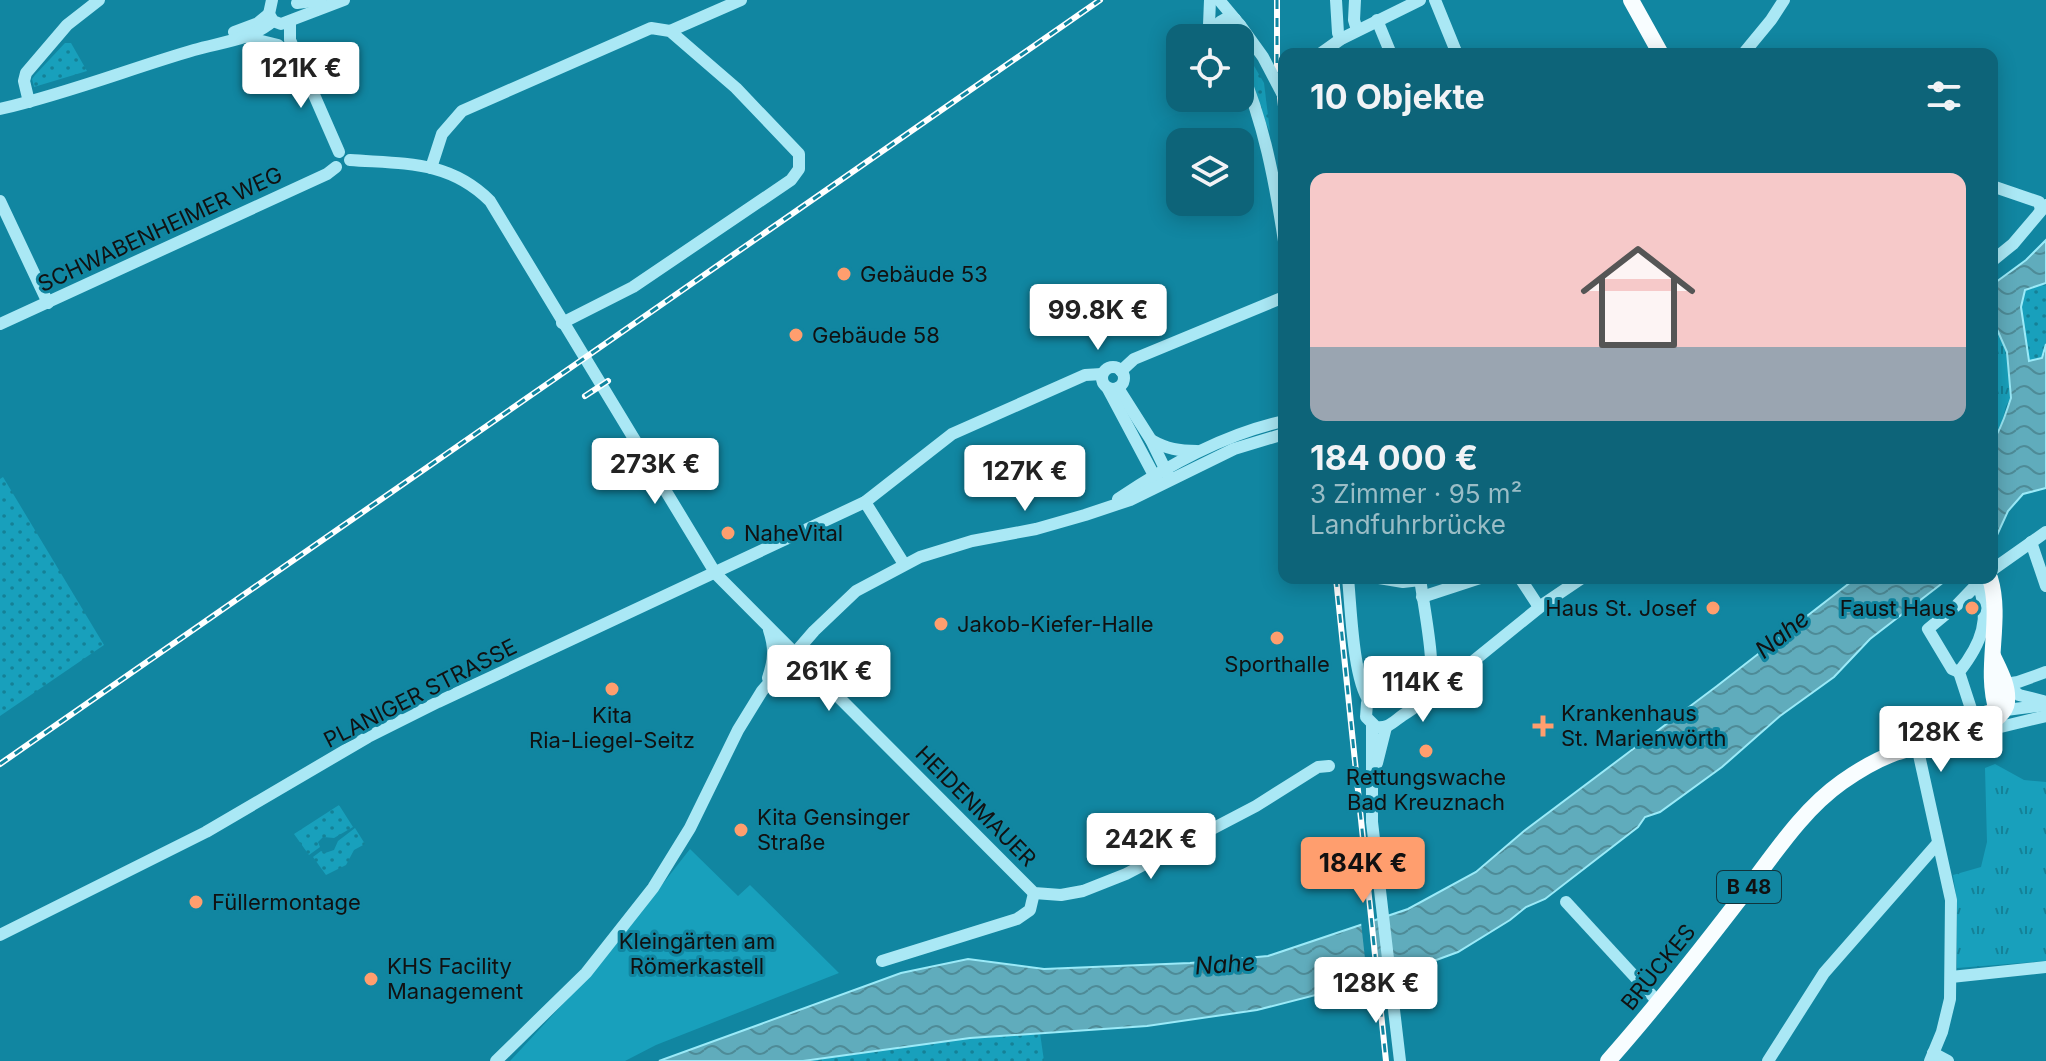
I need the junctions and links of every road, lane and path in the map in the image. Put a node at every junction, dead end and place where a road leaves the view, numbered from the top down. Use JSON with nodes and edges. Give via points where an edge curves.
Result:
{"nodes":[{"id":1,"x":99,"y":0,"type":"edge"},
{"id":2,"x":321,"y":0,"type":"edge"},
{"id":3,"x":344,"y":0,"type":"edge"},
{"id":4,"x":741,"y":0,"type":"edge"},
{"id":5,"x":1210,"y":0,"type":"edge"},
{"id":6,"x":1219,"y":0,"type":"edge"},
{"id":7,"x":1336,"y":0,"type":"edge"},
{"id":8,"x":1355,"y":0,"type":"edge"},
{"id":9,"x":1420,"y":0,"type":"edge"},
{"id":10,"x":1435,"y":0,"type":"edge"},
{"id":11,"x":1631,"y":0,"type":"edge"},
{"id":12,"x":1784,"y":0,"type":"edge"},
{"id":13,"x":280,"y":11,"type":"edge"},
{"id":14,"x":1377,"y":20,"type":"junction"},
{"id":15,"x":1238,"y":22,"type":"junction"},
{"id":16,"x":1209,"y":24,"type":"edge"},
{"id":17,"x":1220,"y":24,"type":"edge"},
{"id":18,"x":1357,"y":30,"type":"junction"},
{"id":19,"x":670,"y":31,"type":"junction"},
{"id":20,"x":241,"y":38,"type":"junction"},
{"id":21,"x":1341,"y":39,"type":"junction"},
{"id":22,"x":1328,"y":48,"type":"edge"},
{"id":23,"x":1389,"y":48,"type":"edge"},
{"id":24,"x":1455,"y":48,"type":"edge"},
{"id":25,"x":1658,"y":48,"type":"edge"},
{"id":26,"x":1748,"y":48,"type":"edge"},
{"id":27,"x":195,"y":50,"type":"junction"},
{"id":28,"x":294,"y":58,"type":"junction"},
{"id":29,"x":1278,"y":86,"type":"edge"},
{"id":30,"x":29,"y":102,"type":"junction"},
{"id":31,"x":0,"y":111,"type":"edge"},
{"id":32,"x":1254,"y":112,"type":"edge"},
{"id":33,"x":344,"y":156,"type":"junction"},
{"id":34,"x":431,"y":168,"type":"junction"},
{"id":35,"x":1998,"y":188,"type":"edge"},
{"id":36,"x":0,"y":201,"type":"edge"},
{"id":37,"x":1278,"y":202,"type":"edge"},
{"id":38,"x":2044,"y":208,"type":"edge"},
{"id":39,"x":1998,"y":256,"type":"edge"},
{"id":40,"x":1278,"y":299,"type":"edge"},
{"id":41,"x":48,"y":303,"type":"junction"},
{"id":42,"x":562,"y":323,"type":"junction"},
{"id":43,"x":0,"y":324,"type":"edge"},
{"id":44,"x":1121,"y":371,"type":"junction"},
{"id":45,"x":1102,"y":374,"type":"junction"},
{"id":46,"x":1113,"y":388,"type":"junction"},
{"id":47,"x":1278,"y":423,"type":"edge"},
{"id":48,"x":1278,"y":436,"type":"edge"},
{"id":49,"x":1151,"y":440,"type":"junction"},
{"id":50,"x":1201,"y":450,"type":"junction"},
{"id":51,"x":1163,"y":478,"type":"junction"},
{"id":52,"x":865,"y":502,"type":"junction"},
{"id":53,"x":2046,"y":532,"type":"edge"},
{"id":54,"x":2031,"y":542,"type":"junction"},
{"id":55,"x":749,"y":557,"type":"junction"},
{"id":56,"x":904,"y":564,"type":"junction"},
{"id":57,"x":1998,"y":566,"type":"edge"},
{"id":58,"x":716,"y":574,"type":"junction"},
{"id":59,"x":1349,"y":584,"type":"edge"},
{"id":60,"x":1421,"y":584,"type":"edge"},
{"id":61,"x":1462,"y":584,"type":"edge"},
{"id":62,"x":1524,"y":584,"type":"edge"},
{"id":63,"x":1573,"y":584,"type":"edge"},
{"id":64,"x":1980,"y":584,"type":"edge"},
{"id":65,"x":1984,"y":584,"type":"edge"},
{"id":66,"x":1986,"y":584,"type":"edge"},
{"id":67,"x":2046,"y":586,"type":"edge"},
{"id":68,"x":733,"y":591,"type":"junction"},
{"id":69,"x":1422,"y":597,"type":"junction"},
{"id":70,"x":1539,"y":607,"type":"junction"},
{"id":71,"x":768,"y":627,"type":"junction"},
{"id":72,"x":814,"y":631,"type":"junction"},
{"id":73,"x":793,"y":653,"type":"junction"},
{"id":74,"x":1997,"y":670,"type":"junction"},
{"id":75,"x":1959,"y":672,"type":"junction"},
{"id":76,"x":2046,"y":672,"type":"edge"},
{"id":77,"x":2031,"y":678,"type":"junction"},
{"id":78,"x":821,"y":680,"type":"junction"},
{"id":79,"x":1431,"y":682,"type":"junction"},
{"id":80,"x":762,"y":691,"type":"junction"},
{"id":81,"x":1426,"y":696,"type":"junction"},
{"id":82,"x":1374,"y":698,"type":"junction"},
{"id":83,"x":1392,"y":700,"type":"junction"},
{"id":84,"x":2042,"y":702,"type":"edge"},
{"id":85,"x":2000,"y":712,"type":"junction"},
{"id":86,"x":2046,"y":716,"type":"edge"},
{"id":87,"x":1974,"y":718,"type":"junction"},
{"id":88,"x":2027,"y":719,"type":"junction"},
{"id":89,"x":1384,"y":725,"type":"junction"},
{"id":90,"x":1961,"y":736,"type":"junction"},
{"id":91,"x":1917,"y":746,"type":"junction"},
{"id":92,"x":1329,"y":766,"type":"dead end"},
{"id":93,"x":1938,"y":843,"type":"junction"},
{"id":94,"x":1034,"y":893,"type":"junction"},
{"id":95,"x":1566,"y":902,"type":"dead end"},
{"id":96,"x":0,"y":935,"type":"edge"},
{"id":97,"x":882,"y":961,"type":"dead end"},
{"id":98,"x":2046,"y":967,"type":"edge"},
{"id":99,"x":1951,"y":977,"type":"junction"},
{"id":100,"x":1659,"y":1003,"type":"junction"},
{"id":101,"x":1929,"y":1058,"type":"edge"},
{"id":102,"x":496,"y":1061,"type":"edge"},
{"id":103,"x":1400,"y":1061,"type":"edge"},
{"id":104,"x":1608,"y":1061,"type":"edge"},
{"id":105,"x":1768,"y":1061,"type":"edge"},
{"id":106,"x":1948,"y":1061,"type":"edge"}],
"edges":[{"from":1,"to":30,"type":"street","via":[[67,25],[26,73]]},
{"from":2,"to":13,"type":"street"},
{"from":3,"to":13,"type":"street"},
{"from":4,"to":19,"type":"street"},
{"from":5,"to":16,"type":"street"},
{"from":6,"to":15,"type":"street"},
{"from":7,"to":21,"type":"street"},
{"from":8,"to":18,"type":"street"},
{"from":9,"to":14,"type":"street"},
{"from":10,"to":24,"type":"street"},
{"from":11,"to":25,"type":"main road"},
{"from":12,"to":26,"type":"street"},
{"from":13,"to":20,"type":"street","via":[[263,30]]},
{"from":13,"to":27,"type":"street"},
{"from":13,"to":28,"type":"street"},
{"from":14,"to":18,"type":"street"},
{"from":14,"to":23,"type":"street"},
{"from":15,"to":17,"type":"street","via":[[1227,18]]},
{"from":15,"to":29,"type":"street","bridge":true},
{"from":18,"to":21,"type":"street"},
{"from":19,"to":34,"type":"street","via":[[651,28],[462,111],[442,134]]},
{"from":19,"to":42,"type":"street","via":[[784,137],[799,154],[799,169],[791,180],[633,287]]},
{"from":20,"to":27,"type":"street"},
{"from":20,"to":28,"type":"street","via":[[263,39]]},
{"from":21,"to":22,"type":"street"},
{"from":27,"to":30,"type":"street"},
{"from":28,"to":33,"type":"street"},
{"from":30,"to":31,"type":"street"},
{"from":32,"to":37,"type":"street"},
{"from":33,"to":34,"type":"street","name":"HEIDENMAUER"},
{"from":33,"to":41,"type":"street","name":"SCHWABENHEIMER WEG","via":[[346,167],[336,167]]},
{"from":34,"to":42,"type":"street","name":"HEIDENMAUER","via":[[473,184],[490,201]]},
{"from":35,"to":38,"type":"street"},
{"from":36,"to":41,"type":"street"},
{"from":38,"to":39,"type":"street"},
{"from":40,"to":44,"type":"street","name":"PLANIGER STRASSE","via":[[1134,359]]},
{"from":41,"to":43,"type":"street","name":"SCHWABENHEIMER WEG"},
{"from":42,"to":58,"type":"street","name":"HEIDENMAUER"},
{"from":44,"to":45,"type":"street","name":"PLANIGER STRASSE","via":[[1111,367]]},
{"from":44,"to":46,"type":"street","via":[[1124,380]]},
{"from":45,"to":46,"type":"street","via":[[1103,384]]},
{"from":45,"to":52,"type":"street","name":"PLANIGER STRASSE","via":[[1085,375],[952,434]]},
{"from":46,"to":49,"type":"street"},
{"from":46,"to":51,"type":"street"},
{"from":47,"to":50,"type":"street"},
{"from":48,"to":51,"type":"street"},
{"from":49,"to":50,"type":"street","via":[[1167,449]]},
{"from":49,"to":51,"type":"street"},
{"from":50,"to":51,"type":"street"},
{"from":51,"to":56,"type":"street","via":[[1061,523],[953,546]]},
{"from":52,"to":55,"type":"street","name":"PLANIGER STRASSE"},
{"from":52,"to":56,"type":"street"},
{"from":53,"to":54,"type":"street"},
{"from":54,"to":57,"type":"street"},
{"from":54,"to":67,"type":"street"},
{"from":55,"to":58,"type":"street","name":"PLANIGER STRASSE"},
{"from":55,"to":68,"type":"street","via":[[732,574]]},
{"from":56,"to":72,"type":"street","via":[[856,591]]},
{"from":58,"to":68,"type":"street","name":"HEIDENMAUER"},
{"from":58,"to":96,"type":"street","name":"PLANIGER STRASSE","via":[[368,737],[206,832]]},
{"from":59,"to":82,"type":"street","via":[[1358,666],[1365,695]]},
{"from":60,"to":69,"type":"street"},
{"from":61,"to":69,"type":"street"},
{"from":62,"to":70,"type":"street"},
{"from":63,"to":70,"type":"street"},
{"from":64,"to":75,"type":"street","via":[[1928,629]]},
{"from":65,"to":75,"type":"street","via":[[1986,613],[1970,659]]},
{"from":66,"to":74,"type":"main road","via":[[1995,604]]},
{"from":68,"to":71,"type":"street","name":"HEIDENMAUER"},
{"from":69,"to":79,"type":"street"},
{"from":70,"to":79,"type":"street","via":[[1450,680]]},
{"from":71,"to":73,"type":"street","name":"HEIDENMAUER"},
{"from":71,"to":80,"type":"street","via":[[774,658]]},
{"from":72,"to":73,"type":"street"},
{"from":72,"to":78,"type":"street","name":"HEIDENMAUER","via":[[808,653]]},
{"from":73,"to":78,"type":"street","name":"HEIDENMAUER"},
{"from":73,"to":80,"type":"street"},
{"from":74,"to":77,"type":"street"},
{"from":74,"to":84,"type":"street","via":[[2017,694]]},
{"from":74,"to":85,"type":"main road"},
{"from":75,"to":87,"type":"street"},
{"from":76,"to":77,"type":"street"},
{"from":77,"to":84,"type":"street","via":[[2028,692]]},
{"from":78,"to":94,"type":"street","name":"HEIDENMAUER"},
{"from":79,"to":81,"type":"street"},
{"from":80,"to":102,"type":"street","via":[[653,888],[586,973]]},
{"from":81,"to":83,"type":"street"},
{"from":81,"to":89,"type":"street"},
{"from":82,"to":83,"type":"street"},
{"from":82,"to":89,"type":"street","via":[[1365,714]]},
{"from":83,"to":89,"type":"street","via":[[1397,708]]},
{"from":84,"to":85,"type":"street"},
{"from":85,"to":87,"type":"main road","name":"BRÜCKES","number":"B 48"},
{"from":85,"to":88,"type":"street","via":[[2014,720]]},
{"from":85,"to":90,"type":"main road","name":"BRÜCKES"},
{"from":86,"to":88,"type":"street"},
{"from":87,"to":91,"type":"main road","name":"BRÜCKES","number":"B 48","via":[[1928,736]]},
{"from":88,"to":90,"type":"street"},
{"from":89,"to":103,"type":"street","via":[[1371,788],[1372,822]]},
{"from":90,"to":91,"type":"main road","name":"BRÜCKES"},
{"from":91,"to":93,"type":"street"},
{"from":91,"to":100,"type":"main road","name":"BRÜCKES","number":"B 48","via":[[1874,762],[1818,801]]},
{"from":92,"to":94,"type":"street","name":"HEIDENMAUER","via":[[1318,767],[1126,874],[1083,891]]},
{"from":93,"to":99,"type":"street","via":[[1951,900]]},
{"from":93,"to":105,"type":"street","via":[[1824,973]]},
{"from":94,"to":97,"type":"street","name":"HEIDENMAUER","via":[[1030,910],[1017,919]]},
{"from":95,"to":100,"type":"street"},
{"from":98,"to":99,"type":"street"},
{"from":99,"to":101,"type":"street","via":[[1947,1010]]},
{"from":100,"to":104,"type":"main road","name":"BRÜCKES","number":"B 48"},
{"from":101,"to":106,"type":"street"}]}
